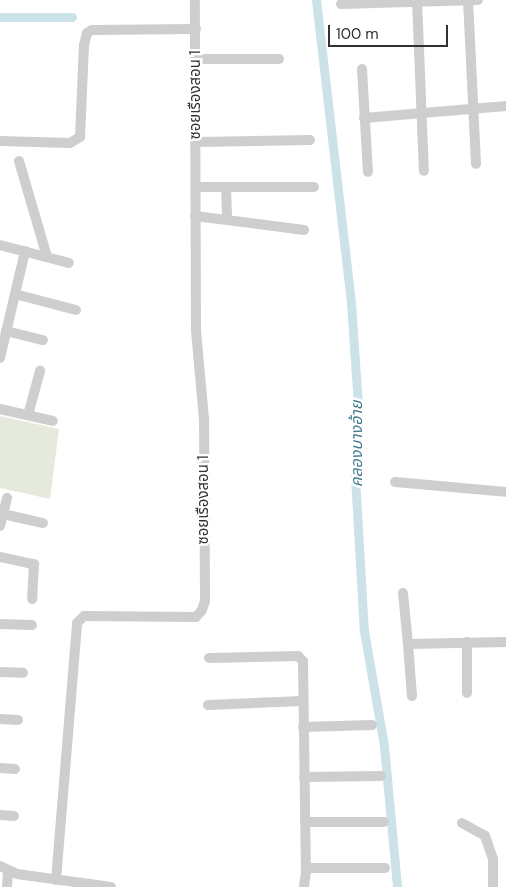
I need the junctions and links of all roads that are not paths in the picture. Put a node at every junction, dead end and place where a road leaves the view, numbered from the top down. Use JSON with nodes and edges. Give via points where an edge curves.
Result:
{"nodes":[{"id":1,"x":195,"y":0,"type":"edge"},
{"id":2,"x":468,"y":0,"type":"edge"},
{"id":3,"x":478,"y":0,"type":"edge"},
{"id":4,"x":417,"y":1,"type":"edge"},
{"id":5,"x":341,"y":4,"type":"dead end"},
{"id":6,"x":196,"y":29,"type":"junction"},
{"id":7,"x":196,"y":59,"type":"junction"},
{"id":8,"x":279,"y":59,"type":"dead end"},
{"id":9,"x":362,"y":69,"type":"dead end"},
{"id":10,"x":506,"y":106,"type":"edge"},
{"id":11,"x":473,"y":109,"type":"junction"},
{"id":12,"x":420,"y":114,"type":"junction"},
{"id":13,"x":364,"y":118,"type":"junction"},
{"id":14,"x":310,"y":140,"type":"dead end"},
{"id":15,"x":0,"y":142,"type":"edge"},
{"id":16,"x":196,"y":142,"type":"junction"},
{"id":17,"x":18,"y":161,"type":"dead end"},
{"id":18,"x":476,"y":164,"type":"dead end"},
{"id":19,"x":424,"y":171,"type":"dead end"},
{"id":20,"x":368,"y":172,"type":"dead end"},
{"id":21,"x":314,"y":187,"type":"dead end"},
{"id":22,"x":196,"y":188,"type":"junction"},
{"id":23,"x":226,"y":188,"type":"junction"},
{"id":24,"x":196,"y":216,"type":"junction"},
{"id":25,"x":227,"y":218,"type":"junction"},
{"id":26,"x":304,"y":230,"type":"dead end"},
{"id":27,"x":1,"y":242,"type":"edge"},
{"id":28,"x":25,"y":251,"type":"junction"},
{"id":29,"x":47,"y":257,"type":"junction"},
{"id":30,"x":69,"y":263,"type":"dead end"},
{"id":31,"x":15,"y":294,"type":"junction"},
{"id":32,"x":76,"y":310,"type":"dead end"},
{"id":33,"x":6,"y":332,"type":"junction"},
{"id":34,"x":43,"y":340,"type":"dead end"},
{"id":35,"x":0,"y":358,"type":"edge"},
{"id":36,"x":40,"y":371,"type":"dead end"},
{"id":37,"x":0,"y":409,"type":"edge"},
{"id":38,"x":28,"y":415,"type":"junction"},
{"id":39,"x":53,"y":420,"type":"dead end"},
{"id":40,"x":395,"y":482,"type":"dead end"},
{"id":41,"x":506,"y":492,"type":"edge"},
{"id":42,"x":6,"y":498,"type":"dead end"},
{"id":43,"x":3,"y":514,"type":"junction"},
{"id":44,"x":43,"y":523,"type":"dead end"},
{"id":45,"x":0,"y":526,"type":"edge"},
{"id":46,"x":0,"y":557,"type":"edge"},
{"id":47,"x":403,"y":593,"type":"dead end"},
{"id":48,"x":32,"y":599,"type":"dead end"},
{"id":49,"x":0,"y":624,"type":"edge"},
{"id":50,"x":32,"y":626,"type":"dead end"},
{"id":51,"x":467,"y":642,"type":"junction"},
{"id":52,"x":506,"y":642,"type":"edge"},
{"id":53,"x":408,"y":644,"type":"junction"},
{"id":54,"x":209,"y":658,"type":"dead end"},
{"id":55,"x":0,"y":672,"type":"edge"},
{"id":56,"x":23,"y":673,"type":"dead end"},
{"id":57,"x":467,"y":693,"type":"dead end"},
{"id":58,"x":412,"y":696,"type":"dead end"},
{"id":59,"x":302,"y":701,"type":"junction"},
{"id":60,"x":208,"y":705,"type":"dead end"},
{"id":61,"x":0,"y":719,"type":"edge"},
{"id":62,"x":18,"y":720,"type":"dead end"},
{"id":63,"x":372,"y":725,"type":"dead end"},
{"id":64,"x":303,"y":727,"type":"junction"},
{"id":65,"x":0,"y":768,"type":"edge"},
{"id":66,"x":15,"y":769,"type":"dead end"},
{"id":67,"x":380,"y":776,"type":"dead end"},
{"id":68,"x":304,"y":777,"type":"junction"},
{"id":69,"x":0,"y":815,"type":"edge"},
{"id":70,"x":14,"y":816,"type":"dead end"},
{"id":71,"x":304,"y":822,"type":"junction"},
{"id":72,"x":384,"y":822,"type":"dead end"},
{"id":73,"x":462,"y":823,"type":"dead end"},
{"id":74,"x":4,"y":868,"type":"edge"},
{"id":75,"x":385,"y":868,"type":"dead end"},
{"id":76,"x":306,"y":870,"type":"junction"},
{"id":77,"x":56,"y":880,"type":"junction"},
{"id":78,"x":7,"y":887,"type":"edge"},
{"id":79,"x":111,"y":887,"type":"edge"},
{"id":80,"x":304,"y":887,"type":"edge"},
{"id":81,"x":310,"y":887,"type":"edge"},
{"id":82,"x":493,"y":887,"type":"edge"}],
"edges":[{"from":1,"to":6,"type":"street","name":"ซอยเรืองสอน 1"},
{"from":2,"to":3,"type":"street"},
{"from":2,"to":4,"type":"street"},
{"from":2,"to":11,"type":"street"},
{"from":4,"to":5,"type":"street"},
{"from":4,"to":12,"type":"street"},
{"from":6,"to":7,"type":"street","name":"ซอยเรืองสอน 1"},
{"from":6,"to":15,"type":"street","via":[[92,30],[87,33],[84,45],[82,128],[77,141]]},
{"from":7,"to":8,"type":"street"},
{"from":7,"to":16,"type":"street","name":"ซอยเรืองสอน 1"},
{"from":9,"to":13,"type":"street"},
{"from":10,"to":11,"type":"street"},
{"from":11,"to":12,"type":"street"},
{"from":11,"to":18,"type":"street"},
{"from":12,"to":13,"type":"street"},
{"from":12,"to":19,"type":"street"},
{"from":13,"to":20,"type":"street"},
{"from":14,"to":16,"type":"street"},
{"from":16,"to":22,"type":"street","name":"ซอยเรืองสอน 1"},
{"from":17,"to":29,"type":"street"},
{"from":21,"to":23,"type":"street"},
{"from":22,"to":23,"type":"street"},
{"from":22,"to":24,"type":"street","name":"ซอยเรืองสอน 1"},
{"from":23,"to":25,"type":"street"},
{"from":24,"to":25,"type":"street"},
{"from":24,"to":77,"type":"street","name":"ซอยเรืองสอน 1","via":[[196,331],[204,419],[205,601],[196,617],[84,616],[77,623]]},
{"from":25,"to":26,"type":"street"},
{"from":27,"to":28,"type":"street"},
{"from":28,"to":29,"type":"street"},
{"from":28,"to":31,"type":"street"},
{"from":29,"to":30,"type":"street"},
{"from":31,"to":32,"type":"street"},
{"from":31,"to":33,"type":"street"},
{"from":33,"to":34,"type":"street"},
{"from":33,"to":35,"type":"street"},
{"from":36,"to":38,"type":"street"},
{"from":37,"to":38,"type":"street"},
{"from":38,"to":39,"type":"street"},
{"from":40,"to":41,"type":"street"},
{"from":42,"to":43,"type":"street"},
{"from":43,"to":44,"type":"street"},
{"from":43,"to":45,"type":"street"},
{"from":46,"to":48,"type":"street","via":[[34,564]]},
{"from":47,"to":53,"type":"street"},
{"from":49,"to":50,"type":"street"},
{"from":51,"to":52,"type":"street"},
{"from":51,"to":53,"type":"street"},
{"from":51,"to":57,"type":"street"},
{"from":53,"to":58,"type":"street"},
{"from":54,"to":59,"type":"street","via":[[298,656],[303,661]]},
{"from":55,"to":56,"type":"street"},
{"from":59,"to":60,"type":"street"},
{"from":59,"to":64,"type":"street"},
{"from":61,"to":62,"type":"street"},
{"from":63,"to":64,"type":"street"},
{"from":64,"to":68,"type":"street"},
{"from":65,"to":66,"type":"street"},
{"from":67,"to":68,"type":"street"},
{"from":68,"to":71,"type":"street"},
{"from":69,"to":70,"type":"street"},
{"from":71,"to":72,"type":"street"},
{"from":71,"to":76,"type":"street"},
{"from":73,"to":82,"type":"street","via":[[485,836],[493,859]]},
{"from":74,"to":77,"type":"street"},
{"from":74,"to":78,"type":"street"},
{"from":75,"to":76,"type":"street"},
{"from":76,"to":80,"type":"street"},
{"from":76,"to":81,"type":"street","via":[[311,878]]},
{"from":77,"to":79,"type":"street"}]}
